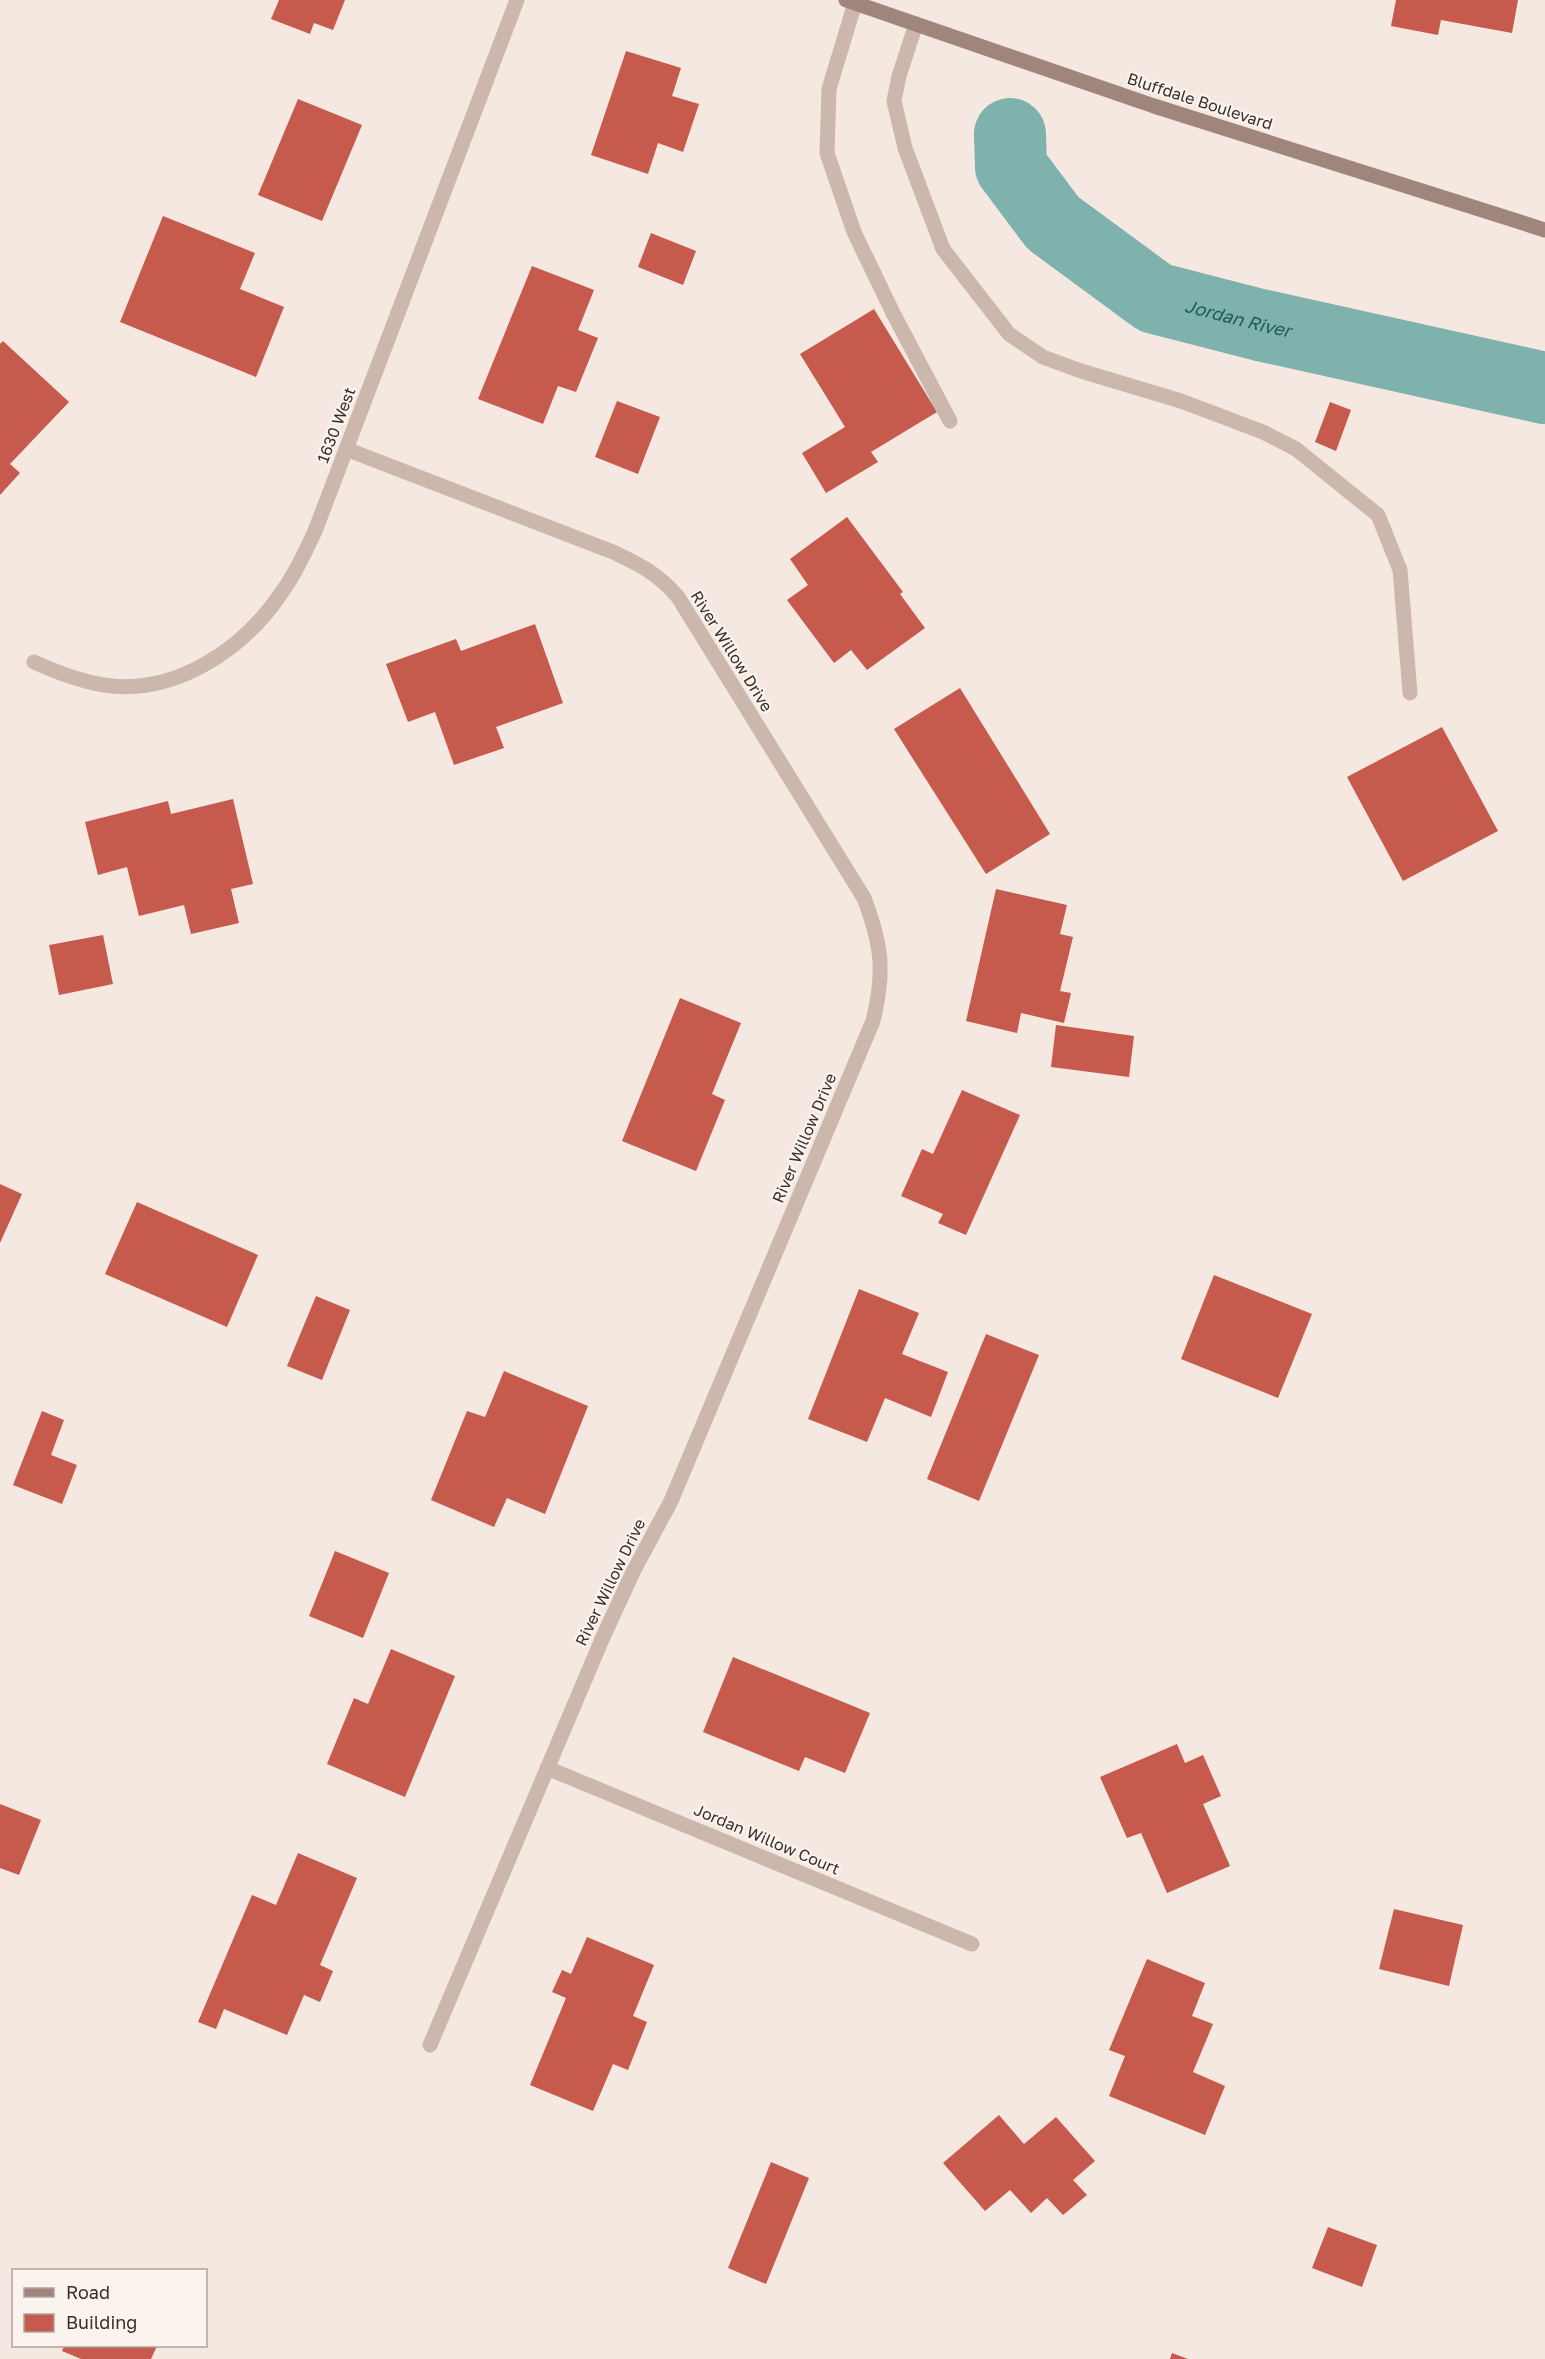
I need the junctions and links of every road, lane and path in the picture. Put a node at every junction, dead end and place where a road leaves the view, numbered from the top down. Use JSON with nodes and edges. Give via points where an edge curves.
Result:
{"nodes":[{"id":1,"x":517,"y":0,"type":"edge"},
{"id":2,"x":850,"y":2,"type":"edge"},
{"id":3,"x":916,"y":24,"type":"junction"},
{"id":4,"x":1545,"y":230,"type":"edge"},
{"id":5,"x":950,"y":422,"type":"dead end"},
{"id":6,"x":345,"y":449,"type":"junction"},
{"id":7,"x":34,"y":662,"type":"dead end"},
{"id":8,"x":1410,"y":693,"type":"dead end"},
{"id":9,"x":547,"y":1768,"type":"junction"},
{"id":10,"x":972,"y":1944,"type":"dead end"},
{"id":11,"x":430,"y":2045,"type":"dead end"}],
"edges":[{"from":1,"to":6,"type":"street","name":"1630 West"},
{"from":2,"to":3,"type":"street","name":"Bluffdale Boulevard"},
{"from":2,"to":5,"type":"street","via":[[829,89],[827,153],[854,232]]},
{"from":3,"to":4,"type":"street","name":"Bluffdale Boulevard","via":[[1154,106]]},
{"from":3,"to":8,"type":"street","via":[[894,101],[905,148],[943,249],[1009,334],[1043,357],[1263,432],[1296,449],[1378,515],[1400,570]]},
{"from":6,"to":7,"type":"street","name":"1630 West","via":[[315,531],[290,580],[266,613],[207,664],[164,681],[105,685],[63,675]]},
{"from":6,"to":9,"type":"street","name":"River Willow Drive","via":[[614,552],[663,580],[678,597],[864,898],[876,929],[881,958],[881,990],[873,1021],[670,1501],[608,1626]]},
{"from":9,"to":10,"type":"street","name":"Jordan Willow Court"},
{"from":9,"to":11,"type":"street","name":"River Willow Drive"}]}
